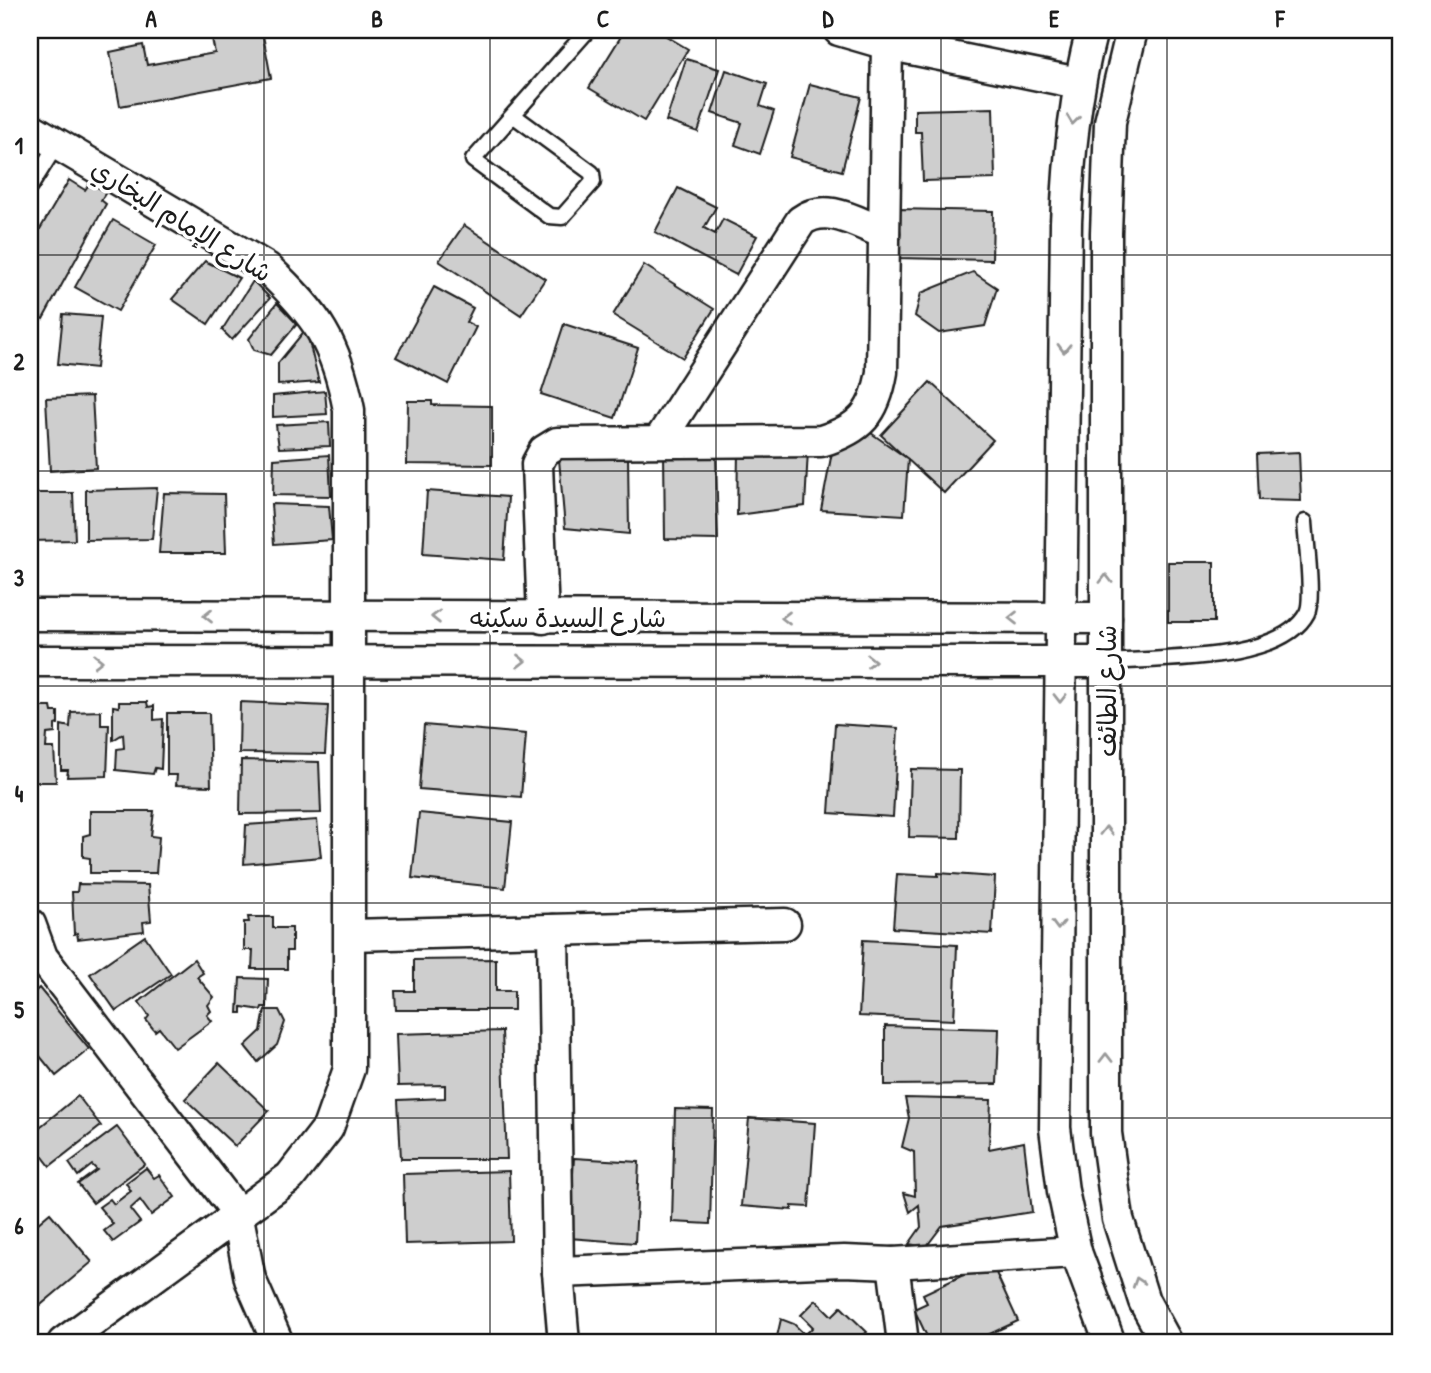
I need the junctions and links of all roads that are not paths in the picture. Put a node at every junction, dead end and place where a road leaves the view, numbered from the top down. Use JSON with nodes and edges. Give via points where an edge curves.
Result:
{"nodes":[{"id":1,"x":588,"y":30,"type":"edge"},
{"id":2,"x":839,"y":30,"type":"edge"},
{"id":3,"x":1092,"y":30,"type":"edge"},
{"id":4,"x":1132,"y":30,"type":"edge"},
{"id":5,"x":887,"y":44,"type":"junction"},
{"id":6,"x":1078,"y":83,"type":"junction"},
{"id":7,"x":513,"y":115,"type":"junction"},
{"id":8,"x":30,"y":128,"type":"edge"},
{"id":9,"x":57,"y":144,"type":"junction"},
{"id":10,"x":30,"y":187,"type":"edge"},
{"id":11,"x":884,"y":233,"type":"junction"},
{"id":12,"x":659,"y":441,"type":"junction"},
{"id":13,"x":1305,"y":523,"type":"dead end"},
{"id":14,"x":30,"y":615,"type":"edge"},
{"id":15,"x":349,"y":616,"type":"junction"},
{"id":16,"x":543,"y":618,"type":"junction"},
{"id":17,"x":1060,"y":618,"type":"junction"},
{"id":18,"x":1106,"y":618,"type":"junction"},
{"id":19,"x":30,"y":661,"type":"edge"},
{"id":20,"x":349,"y":661,"type":"junction"},
{"id":21,"x":1060,"y":661,"type":"junction"},
{"id":22,"x":1106,"y":662,"type":"junction"},
{"id":23,"x":30,"y":924,"type":"edge"},
{"id":24,"x":785,"y":924,"type":"dead end"},
{"id":25,"x":553,"y":930,"type":"junction"},
{"id":26,"x":350,"y":935,"type":"junction"},
{"id":27,"x":237,"y":1213,"type":"junction"},
{"id":28,"x":1076,"y":1252,"type":"junction"},
{"id":29,"x":893,"y":1264,"type":"junction"},
{"id":30,"x":558,"y":1272,"type":"junction"},
{"id":31,"x":63,"y":1343,"type":"edge"},
{"id":32,"x":278,"y":1343,"type":"edge"},
{"id":33,"x":564,"y":1343,"type":"edge"},
{"id":34,"x":903,"y":1343,"type":"edge"},
{"id":35,"x":1110,"y":1343,"type":"edge"},
{"id":36,"x":1167,"y":1343,"type":"edge"}],
"edges":[{"from":1,"to":7,"type":"lane"},
{"from":2,"to":5,"type":"street"},
{"from":3,"to":6,"type":"street","name":"شارع الطائف"},
{"from":18,"to":4,"type":"street","name":"شارع الطائف","one_way":true,"via":[[1110,122]]},
{"from":5,"to":6,"type":"street"},
{"from":5,"to":11,"type":"street"},
{"from":6,"to":17,"type":"street","name":"شارع الطائف","one_way":true,"via":[[1066,222]]},
{"from":7,"to":7,"type":"lane","via":[[473,160],[550,216],[562,217],[593,182],[592,173]]},
{"from":8,"to":9,"type":"street","name":"شارع الإمام البخاري"},
{"from":9,"to":10,"type":"lane"},
{"from":9,"to":15,"type":"street","name":"شارع الإمام البخاري","via":[[267,268],[298,296],[323,330],[341,369],[349,410]]},
{"from":11,"to":12,"type":"street","via":[[830,212],[820,211],[801,221]]},
{"from":11,"to":12,"type":"street","via":[[882,372],[878,396],[865,418],[845,434],[821,441]]},
{"from":12,"to":16,"type":"street","via":[[557,443],[544,451],[537,464]]},
{"from":13,"to":22,"type":"lane","via":[[1309,611],[1298,624],[1264,647]]},
{"from":15,"to":14,"type":"street","name":"شارع السيدة سكينه","one_way":true},
{"from":16,"to":15,"type":"street","name":"شارع السيدة سكينه","one_way":true},
{"from":15,"to":20,"type":"street","name":"شارع الإمام البخاري"},
{"from":17,"to":16,"type":"street","name":"شارع السيدة سكينه","one_way":true},
{"from":17,"to":18,"type":"street","name":"شارع السيدة سكينه"},
{"from":17,"to":21,"type":"street","name":"شارع الطائف"},
{"from":18,"to":22,"type":"street","name":"شارع الطائف"},
{"from":19,"to":20,"type":"street","name":"شارع السيدة سكينه","one_way":true},
{"from":20,"to":21,"type":"street","name":"شارع السيدة سكينه","one_way":true},
{"from":20,"to":26,"type":"street","name":"شارع الإمام البخاري"},
{"from":21,"to":22,"type":"street","name":"شارع السيدة سكينه"},
{"from":21,"to":28,"type":"street","name":"شارع الطائف","one_way":true,"via":[[1055,1128]]},
{"from":36,"to":22,"type":"street","name":"شارع الطائف","one_way":true,"via":[[1144,1301],[1118,1219],[1106,1133]]},
{"from":23,"to":27,"type":"street","via":[[43,957]]},
{"from":24,"to":25,"type":"street"},
{"from":25,"to":26,"type":"street"},
{"from":25,"to":30,"type":"street"},
{"from":26,"to":27,"type":"street","name":"شارع الإمام البخاري","via":[[349,1069],[328,1128],[290,1177]]},
{"from":27,"to":31,"type":"street","name":"شارع الإمام البخاري"},
{"from":27,"to":32,"type":"street","via":[[250,1279]]},
{"from":28,"to":29,"type":"street"},
{"from":28,"to":35,"type":"street","name":"شارع الطائف"},
{"from":29,"to":30,"type":"street","via":[[844,1261]]},
{"from":29,"to":34,"type":"street"},
{"from":30,"to":33,"type":"street"}]}
